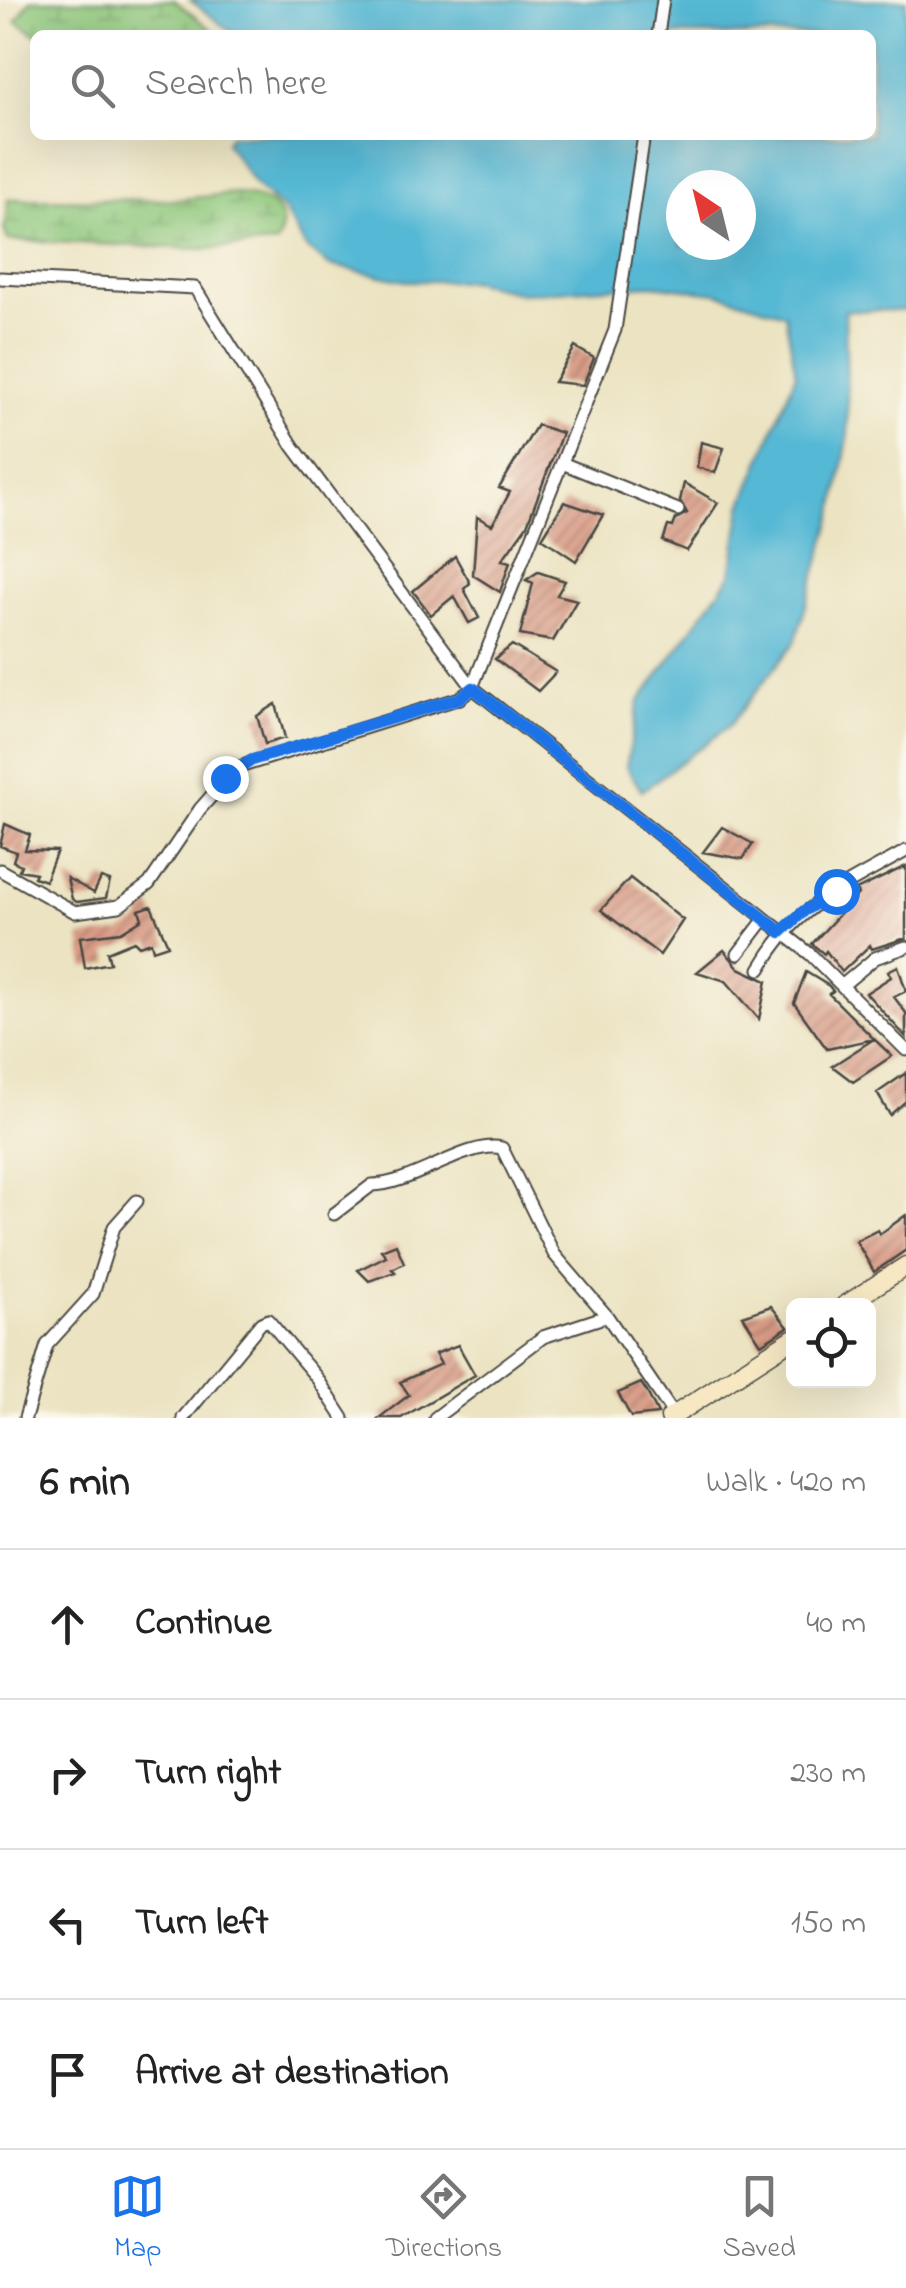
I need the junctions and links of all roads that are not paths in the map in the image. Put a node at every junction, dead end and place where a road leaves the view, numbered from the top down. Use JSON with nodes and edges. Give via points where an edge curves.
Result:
{"nodes":[{"id":1,"x":663,"y":0,"type":"edge"},
{"id":2,"x":659,"y":30,"type":"edge"},
{"id":3,"x":643,"y":140,"type":"edge"},
{"id":4,"x":0,"y":278,"type":"edge"},
{"id":5,"x":562,"y":463,"type":"junction"},
{"id":6,"x":678,"y":510,"type":"dead end"},
{"id":7,"x":473,"y":688,"type":"junction"},
{"id":8,"x":906,"y":851,"type":"edge"},
{"id":9,"x":0,"y":870,"type":"edge"},
{"id":10,"x":764,"y":920,"type":"junction"},
{"id":11,"x":781,"y":932,"type":"junction"},
{"id":12,"x":906,"y":947,"type":"edge"},
{"id":13,"x":738,"y":954,"type":"dead end"},
{"id":14,"x":760,"y":970,"type":"dead end"},
{"id":15,"x":844,"y":984,"type":"junction"},
{"id":16,"x":906,"y":1050,"type":"edge"},
{"id":17,"x":137,"y":1201,"type":"dead end"},
{"id":18,"x":334,"y":1214,"type":"dead end"},
{"id":19,"x":906,"y":1266,"type":"edge"},
{"id":20,"x":856,"y":1298,"type":"edge"},
{"id":21,"x":607,"y":1316,"type":"junction"},
{"id":22,"x":786,"y":1343,"type":"edge"},
{"id":23,"x":672,"y":1417,"type":"edge"},
{"id":24,"x":25,"y":1418,"type":"edge"},
{"id":25,"x":182,"y":1418,"type":"edge"},
{"id":26,"x":344,"y":1418,"type":"edge"},
{"id":27,"x":434,"y":1418,"type":"edge"}],
"edges":[{"from":1,"to":2,"type":"street"},
{"from":3,"to":5,"type":"street","via":[[615,330]]},
{"from":4,"to":7,"type":"street","via":[[195,288],[293,446]]},
{"from":5,"to":6,"type":"street"},
{"from":5,"to":7,"type":"street"},
{"from":7,"to":9,"type":"street","via":[[460,698],[236,768],[149,884],[119,906],[75,912]]},
{"from":7,"to":10,"type":"street"},
{"from":8,"to":11,"type":"street","via":[[804,911]]},
{"from":10,"to":11,"type":"street"},
{"from":10,"to":13,"type":"street"},
{"from":11,"to":14,"type":"street"},
{"from":11,"to":15,"type":"street"},
{"from":12,"to":15,"type":"street","via":[[875,958]]},
{"from":15,"to":16,"type":"street"},
{"from":17,"to":24,"type":"street","via":[[114,1228],[93,1294],[47,1345]]},
{"from":18,"to":21,"type":"street","via":[[372,1185],[396,1185],[434,1164],[499,1146],[554,1254]]},
{"from":19,"to":20,"type":"street"},
{"from":21,"to":23,"type":"street"},
{"from":21,"to":27,"type":"street","via":[[543,1337]]},
{"from":22,"to":23,"type":"street"},
{"from":25,"to":26,"type":"street","via":[[268,1320]]}]}
